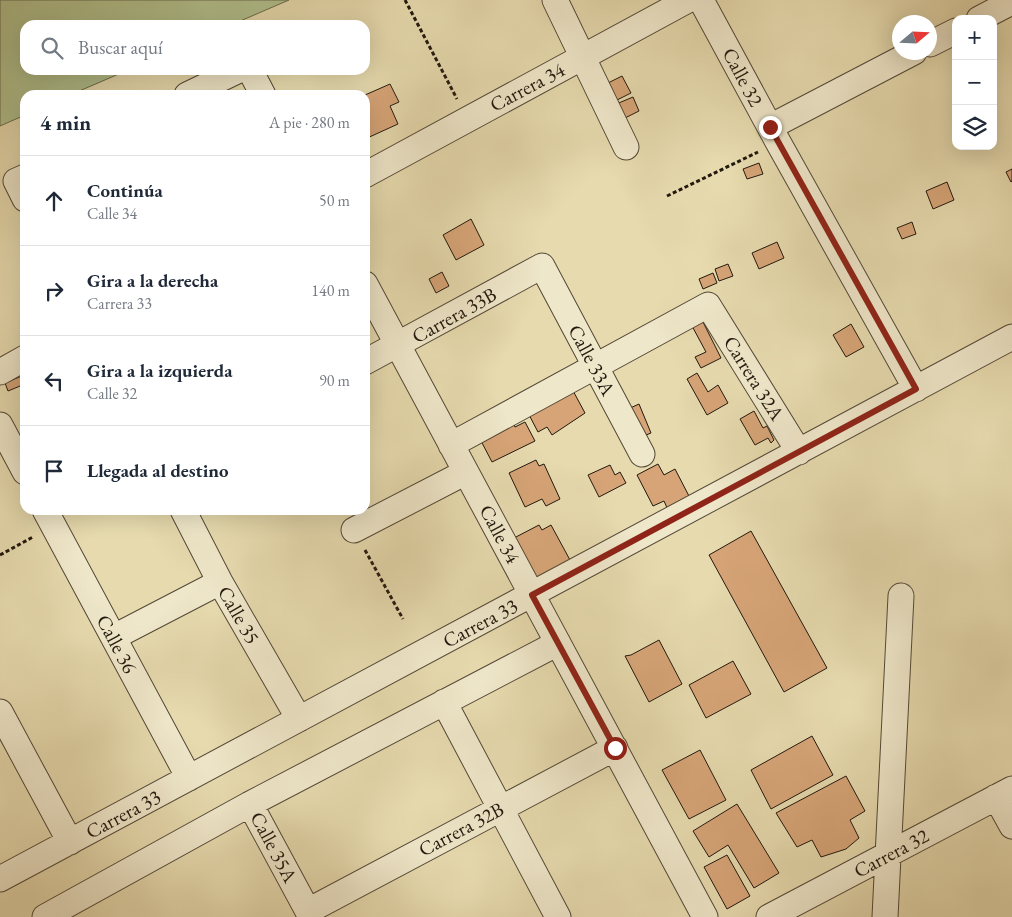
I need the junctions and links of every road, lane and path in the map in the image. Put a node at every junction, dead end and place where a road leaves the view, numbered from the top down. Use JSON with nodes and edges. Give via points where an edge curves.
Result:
{"nodes":[{"id":1,"x":405,"y":0,"type":"edge"},
{"id":2,"x":555,"y":0,"type":"edge"},
{"id":3,"x":688,"y":0,"type":"edge"},
{"id":4,"x":701,"y":0,"type":"edge"},
{"id":5,"x":1006,"y":8,"type":"edge"},
{"id":6,"x":989,"y":15,"type":"edge"},
{"id":7,"x":952,"y":33,"type":"edge"},
{"id":8,"x":937,"y":40,"type":"edge"},
{"id":9,"x":583,"y":57,"type":"junction"},
{"id":10,"x":900,"y":60,"type":"edge"},
{"id":11,"x":229,"y":75,"type":"edge"},
{"id":12,"x":253,"y":75,"type":"edge"},
{"id":13,"x":197,"y":90,"type":"edge"},
{"id":14,"x":261,"y":90,"type":"edge"},
{"id":15,"x":467,"y":119,"type":"junction"},
{"id":16,"x":774,"y":134,"type":"junction"},
{"id":17,"x":626,"y":147,"type":"dead end"},
{"id":18,"x":370,"y":171,"type":"edge"},
{"id":19,"x":667,"y":196,"type":"dead end"},
{"id":20,"x":542,"y":266,"type":"joint"},
{"id":21,"x":370,"y":293,"type":"edge"},
{"id":22,"x":1012,"y":337,"type":"edge"},
{"id":23,"x":398,"y":345,"type":"junction"},
{"id":24,"x":370,"y":359,"type":"edge"},
{"id":25,"x":20,"y":361,"type":"edge"},
{"id":26,"x":595,"y":366,"type":"junction"},
{"id":27,"x":0,"y":372,"type":"edge"},
{"id":28,"x":916,"y":389,"type":"junction"},
{"id":29,"x":0,"y":425,"type":"edge"},
{"id":30,"x":451,"y":445,"type":"junction"},
{"id":31,"x":799,"y":452,"type":"junction"},
{"id":32,"x":642,"y":454,"type":"dead end"},
{"id":33,"x":20,"y":463,"type":"edge"},
{"id":34,"x":466,"y":472,"type":"junction"},
{"id":35,"x":186,"y":515,"type":"edge"},
{"id":36,"x":50,"y":518,"type":"edge"},
{"id":37,"x":354,"y":530,"type":"joint"},
{"id":38,"x":0,"y":555,"type":"edge"},
{"id":39,"x":220,"y":582,"type":"junction"},
{"id":40,"x":532,"y":595,"type":"junction"},
{"id":41,"x":901,"y":596,"type":"dead end"},
{"id":42,"x":403,"y":619,"type":"dead end"},
{"id":43,"x":114,"y":637,"type":"junction"},
{"id":44,"x":558,"y":643,"type":"junction"},
{"id":45,"x":444,"y":702,"type":"junction"},
{"id":46,"x":0,"y":712,"type":"edge"},
{"id":47,"x":299,"y":719,"type":"junction"},
{"id":48,"x":615,"y":748,"type":"junction"},
{"id":49,"x":189,"y":778,"type":"junction"},
{"id":50,"x":1004,"y":793,"type":"edge"},
{"id":51,"x":250,"y":804,"type":"junction"},
{"id":52,"x":499,"y":808,"type":"junction"},
{"id":53,"x":1012,"y":826,"type":"edge"},
{"id":54,"x":70,"y":842,"type":"junction"},
{"id":55,"x":0,"y":879,"type":"edge"},
{"id":56,"x":310,"y":914,"type":"edge"},
{"id":57,"x":45,"y":917,"type":"edge"},
{"id":58,"x":558,"y":917,"type":"edge"},
{"id":59,"x":706,"y":917,"type":"edge"},
{"id":60,"x":769,"y":917,"type":"edge"},
{"id":61,"x":885,"y":917,"type":"edge"}],
"edges":[{"from":1,"to":15,"type":"path"},
{"from":2,"to":9,"type":"street"},
{"from":3,"to":9,"type":"street","name":"Carrera 34"},
{"from":4,"to":16,"type":"street","name":"Calle 32"},
{"from":5,"to":6,"type":"street"},
{"from":7,"to":8,"type":"street"},
{"from":9,"to":15,"type":"street","name":"Carrera 34"},
{"from":9,"to":17,"type":"street"},
{"from":10,"to":16,"type":"street"},
{"from":11,"to":13,"type":"street"},
{"from":12,"to":14,"type":"street"},
{"from":15,"to":18,"type":"street","name":"Carrera 34"},
{"from":16,"to":19,"type":"path"},
{"from":16,"to":28,"type":"street","name":"Calle 32"},
{"from":20,"to":23,"type":"street","name":"Carrera 33B"},
{"from":20,"to":26,"type":"street","name":"Calle 33A"},
{"from":21,"to":23,"type":"street","name":"Calle 34"},
{"from":22,"to":28,"type":"street","name":"Carrera 33"},
{"from":23,"to":24,"type":"street","name":"Carrera 33B"},
{"from":23,"to":30,"type":"street","name":"Calle 34"},
{"from":25,"to":27,"type":"street"},
{"from":26,"to":30,"type":"street"},
{"from":26,"to":31,"type":"street","name":"Carrera 32A","via":[[708,305]]},
{"from":26,"to":32,"type":"street","name":"Calle 33A"},
{"from":28,"to":31,"type":"street","name":"Carrera 33"},
{"from":29,"to":33,"type":"street"},
{"from":30,"to":34,"type":"street","name":"Calle 34"},
{"from":31,"to":40,"type":"street","name":"Carrera 33"},
{"from":34,"to":37,"type":"street"},
{"from":34,"to":40,"type":"street","name":"Calle 34"},
{"from":35,"to":39,"type":"street","name":"Calle 35"},
{"from":36,"to":38,"type":"path"},
{"from":36,"to":43,"type":"street","name":"Calle 36"},
{"from":37,"to":42,"type":"path"},
{"from":39,"to":43,"type":"street"},
{"from":39,"to":47,"type":"street","name":"Calle 35"},
{"from":40,"to":44,"type":"street","name":"Calle 34"},
{"from":40,"to":47,"type":"street","name":"Carrera 33"},
{"from":41,"to":61,"type":"street"},
{"from":43,"to":49,"type":"street","name":"Calle 36"},
{"from":44,"to":45,"type":"street"},
{"from":44,"to":48,"type":"street","name":"Calle 34"},
{"from":45,"to":51,"type":"street"},
{"from":45,"to":52,"type":"street"},
{"from":46,"to":54,"type":"street"},
{"from":47,"to":49,"type":"street","name":"Carrera 33"},
{"from":48,"to":52,"type":"street","name":"Carrera 32B"},
{"from":48,"to":59,"type":"street","name":"Calle 34"},
{"from":49,"to":54,"type":"street","name":"Carrera 33"},
{"from":50,"to":53,"type":"street"},
{"from":50,"to":60,"type":"street","name":"Carrera 32"},
{"from":51,"to":56,"type":"street","name":"Calle 35A"},
{"from":51,"to":57,"type":"street"},
{"from":52,"to":56,"type":"street","name":"Carrera 32B"},
{"from":52,"to":58,"type":"street"},
{"from":54,"to":55,"type":"street","name":"Carrera 33"}]}
